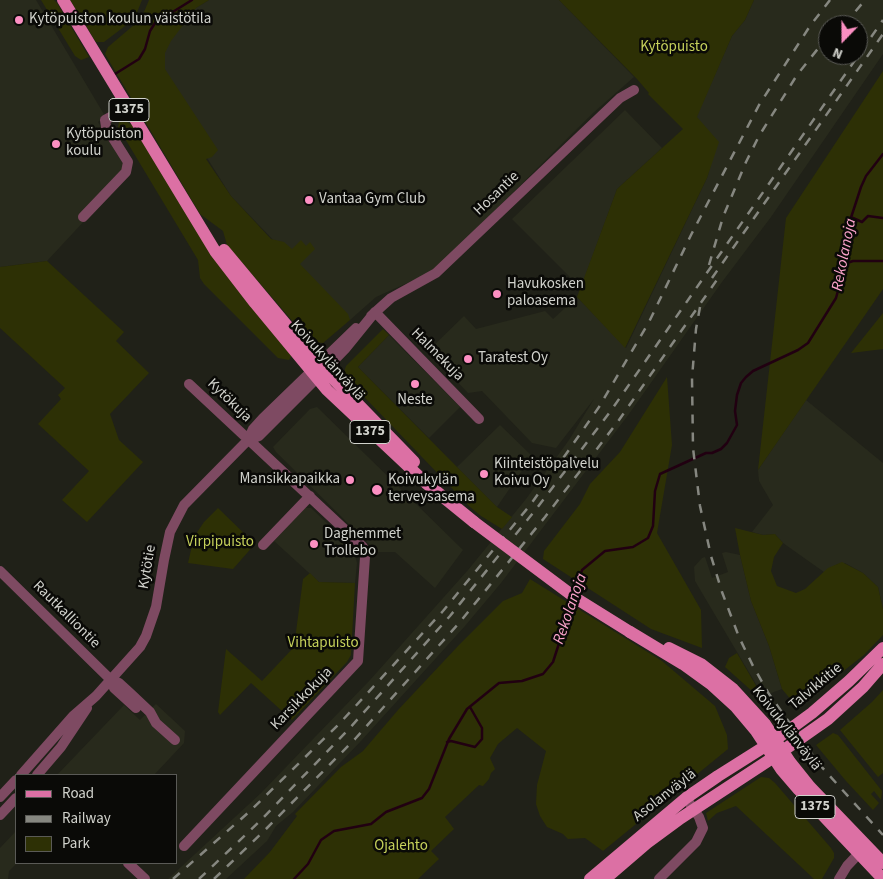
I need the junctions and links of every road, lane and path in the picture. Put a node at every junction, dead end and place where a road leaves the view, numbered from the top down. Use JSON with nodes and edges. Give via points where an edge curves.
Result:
{"nodes":[{"id":1,"x":63,"y":0,"type":"edge"},
{"id":2,"x":634,"y":90,"type":"dead end"},
{"id":3,"x":127,"y":108,"type":"junction"},
{"id":4,"x":83,"y":217,"type":"dead end"},
{"id":5,"x":375,"y":312,"type":"junction"},
{"id":6,"x":318,"y":371,"type":"junction"},
{"id":7,"x":189,"y":384,"type":"dead end"},
{"id":8,"x":480,"y":419,"type":"dead end"},
{"id":9,"x":248,"y":440,"type":"junction"},
{"id":10,"x":310,"y":496,"type":"junction"},
{"id":11,"x":263,"y":545,"type":"dead end"},
{"id":12,"x":0,"y":571,"type":"edge"},
{"id":13,"x":883,"y":648,"type":"edge"},
{"id":14,"x":883,"y":664,"type":"edge"},
{"id":15,"x":111,"y":680,"type":"junction"},
{"id":16,"x":176,"y":740,"type":"dead end"},
{"id":17,"x":771,"y":742,"type":"junction"},
{"id":18,"x":778,"y":754,"type":"junction"},
{"id":19,"x":32,"y":774,"type":"edge"},
{"id":20,"x":15,"y":781,"type":"edge"},
{"id":21,"x":0,"y":797,"type":"edge"},
{"id":22,"x":686,"y":798,"type":"junction"},
{"id":23,"x":15,"y":799,"type":"edge"},
{"id":24,"x":694,"y":810,"type":"junction"},
{"id":25,"x":0,"y":815,"type":"edge"},
{"id":26,"x":184,"y":846,"type":"dead end"},
{"id":27,"x":863,"y":850,"type":"junction"},
{"id":28,"x":883,"y":863,"type":"edge"},
{"id":29,"x":129,"y":864,"type":"edge"},
{"id":30,"x":145,"y":879,"type":"edge"},
{"id":31,"x":590,"y":879,"type":"edge"},
{"id":32,"x":605,"y":879,"type":"edge"},
{"id":33,"x":659,"y":879,"type":"edge"},
{"id":34,"x":839,"y":879,"type":"edge"},
{"id":35,"x":883,"y":879,"type":"edge"}],
"edges":[{"from":1,"to":3,"type":"main road","name":"Koivukylänväylä","number":"1375"},
{"from":2,"to":5,"type":"street","name":"Hosantie","via":[[620,98],[436,274],[392,298]]},
{"from":3,"to":4,"type":"street","via":[[105,120],[128,162],[126,172]]},
{"from":3,"to":6,"type":"main road","name":"Koivukylänväylä","number":"1375","via":[[215,251]]},
{"from":5,"to":6,"type":"street","name":"Hosantie","via":[[360,332]]},
{"from":5,"to":8,"type":"street","name":"Halmekuja"},
{"from":6,"to":9,"type":"street","name":"Kytötie","via":[[259,436]]},
{"from":6,"to":17,"type":"main road","name":"Koivukylänväylä","number":"1375","bridge":true,"via":[[474,522],[569,593],[712,685],[756,731]]},
{"from":7,"to":9,"type":"street","name":"Kytökuja"},
{"from":9,"to":10,"type":"street","name":"Karsikkokuja"},
{"from":9,"to":15,"type":"street","name":"Kytötie","via":[[184,505],[176,519],[166,546],[156,607],[146,636]]},
{"from":10,"to":11,"type":"street"},
{"from":10,"to":26,"type":"street","name":"Karsikkokuja","via":[[365,552],[358,661]]},
{"from":12,"to":15,"type":"street","name":"Rautkalliontie"},
{"from":13,"to":17,"type":"main road","name":"Talvikkitie","via":[[827,700]]},
{"from":14,"to":18,"type":"main road","name":"Talvikkitie","via":[[828,718]]},
{"from":15,"to":16,"type":"street","name":"Rautkalliontie","via":[[131,694]]},
{"from":15,"to":19,"type":"street","name":"Kytötie","via":[[73,716]]},
{"from":17,"to":18,"type":"main road","name":"Koivukylänväylä","number":"1375"},
{"from":17,"to":22,"type":"main road","name":"Asolanväylä"},
{"from":18,"to":24,"type":"main road","name":"Asolanväylä"},
{"from":18,"to":27,"type":"main road","name":"Koivukylänväylä","number":"1375","via":[[781,769],[799,790]]},
{"from":20,"to":21,"type":"street"},
{"from":22,"to":24,"type":"street"},
{"from":22,"to":31,"type":"main road","name":"Asolanväylä"},
{"from":23,"to":25,"type":"street"},
{"from":24,"to":32,"type":"main road","name":"Asolanväylä","via":[[647,843]]},
{"from":24,"to":33,"type":"street","via":[[703,828],[696,842]]},
{"from":27,"to":28,"type":"main road","name":"Koivukylänväylä"},
{"from":27,"to":34,"type":"street"},
{"from":27,"to":35,"type":"main road","name":"Koivukylänväylä"},
{"from":29,"to":30,"type":"street"}]}
